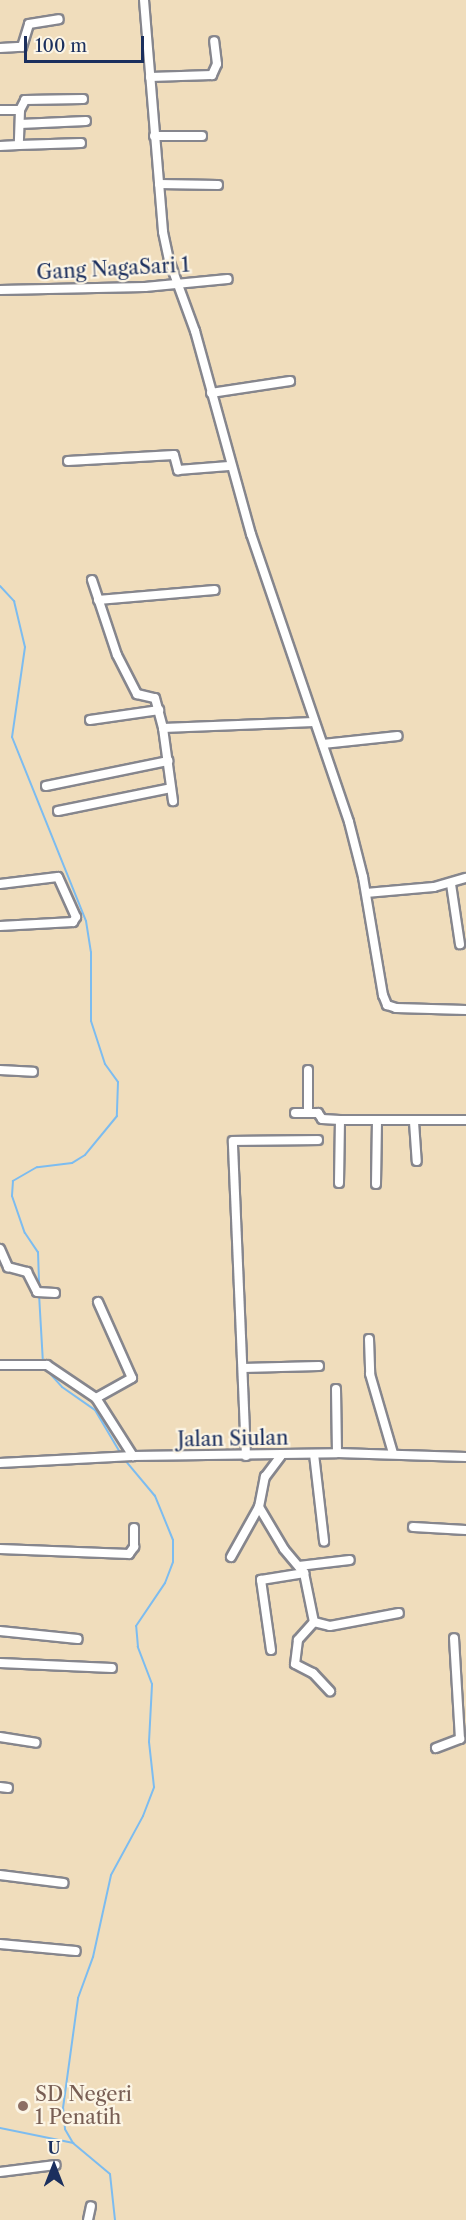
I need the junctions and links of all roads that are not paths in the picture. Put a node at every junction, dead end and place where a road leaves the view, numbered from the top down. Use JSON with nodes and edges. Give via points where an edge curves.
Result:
{"nodes":[{"id":1,"x":144,"y":0,"type":"edge"},
{"id":2,"x":59,"y":19,"type":"dead end"},
{"id":3,"x":214,"y":41,"type":"dead end"},
{"id":4,"x":0,"y":48,"type":"edge"},
{"id":5,"x":150,"y":77,"type":"junction"},
{"id":6,"x":82,"y":99,"type":"dead end"},
{"id":7,"x":0,"y":110,"type":"edge"},
{"id":8,"x":20,"y":110,"type":"junction"},
{"id":9,"x":86,"y":121,"type":"dead end"},
{"id":10,"x":20,"y":124,"type":"junction"},
{"id":11,"x":154,"y":136,"type":"junction"},
{"id":12,"x":202,"y":136,"type":"dead end"},
{"id":13,"x":81,"y":143,"type":"dead end"},
{"id":14,"x":0,"y":146,"type":"edge"},
{"id":15,"x":19,"y":146,"type":"junction"},
{"id":16,"x":159,"y":184,"type":"junction"},
{"id":17,"x":218,"y":184,"type":"dead end"},
{"id":18,"x":228,"y":279,"type":"dead end"},
{"id":19,"x":177,"y":284,"type":"junction"},
{"id":20,"x":0,"y":290,"type":"edge"},
{"id":21,"x":290,"y":381,"type":"dead end"},
{"id":22,"x":211,"y":393,"type":"junction"},
{"id":23,"x":68,"y":461,"type":"dead end"},
{"id":24,"x":229,"y":466,"type":"junction"},
{"id":25,"x":92,"y":580,"type":"dead end"},
{"id":26,"x":215,"y":590,"type":"dead end"},
{"id":27,"x":98,"y":600,"type":"junction"},
{"id":28,"x":159,"y":710,"type":"junction"},
{"id":29,"x":90,"y":720,"type":"dead end"},
{"id":30,"x":314,"y":722,"type":"junction"},
{"id":31,"x":162,"y":728,"type":"junction"},
{"id":32,"x":398,"y":736,"type":"dead end"},
{"id":33,"x":323,"y":744,"type":"junction"},
{"id":34,"x":168,"y":761,"type":"junction"},
{"id":35,"x":46,"y":786,"type":"dead end"},
{"id":36,"x":171,"y":788,"type":"junction"},
{"id":37,"x":173,"y":801,"type":"dead end"},
{"id":38,"x":58,"y":811,"type":"dead end"},
{"id":39,"x":466,"y":878,"type":"edge"},
{"id":40,"x":0,"y":884,"type":"edge"},
{"id":41,"x":451,"y":884,"type":"junction"},
{"id":42,"x":366,"y":893,"type":"junction"},
{"id":43,"x":0,"y":926,"type":"edge"},
{"id":44,"x":460,"y":944,"type":"dead end"},
{"id":45,"x":466,"y":1010,"type":"edge"},
{"id":46,"x":0,"y":1070,"type":"edge"},
{"id":47,"x":308,"y":1070,"type":"dead end"},
{"id":48,"x":33,"y":1072,"type":"dead end"},
{"id":49,"x":295,"y":1113,"type":"dead end"},
{"id":50,"x":308,"y":1113,"type":"junction"},
{"id":51,"x":340,"y":1120,"type":"junction"},
{"id":52,"x":466,"y":1120,"type":"edge"},
{"id":53,"x":377,"y":1122,"type":"junction"},
{"id":54,"x":414,"y":1122,"type":"junction"},
{"id":55,"x":318,"y":1140,"type":"dead end"},
{"id":56,"x":417,"y":1161,"type":"dead end"},
{"id":57,"x":339,"y":1183,"type":"dead end"},
{"id":58,"x":376,"y":1184,"type":"dead end"},
{"id":59,"x":0,"y":1249,"type":"edge"},
{"id":60,"x":55,"y":1293,"type":"dead end"},
{"id":61,"x":98,"y":1302,"type":"dead end"},
{"id":62,"x":369,"y":1339,"type":"dead end"},
{"id":63,"x":0,"y":1365,"type":"edge"},
{"id":64,"x":319,"y":1366,"type":"dead end"},
{"id":65,"x":243,"y":1368,"type":"junction"},
{"id":66,"x":336,"y":1389,"type":"dead end"},
{"id":67,"x":96,"y":1398,"type":"junction"},
{"id":68,"x":337,"y":1453,"type":"junction"},
{"id":69,"x":393,"y":1453,"type":"junction"},
{"id":70,"x":314,"y":1454,"type":"junction"},
{"id":71,"x":134,"y":1456,"type":"junction"},
{"id":72,"x":250,"y":1456,"type":"junction"},
{"id":73,"x":277,"y":1456,"type":"junction"},
{"id":74,"x":466,"y":1457,"type":"edge"},
{"id":75,"x":0,"y":1463,"type":"edge"},
{"id":76,"x":259,"y":1507,"type":"junction"},
{"id":77,"x":413,"y":1527,"type":"dead end"},
{"id":78,"x":134,"y":1528,"type":"dead end"},
{"id":79,"x":466,"y":1530,"type":"edge"},
{"id":80,"x":324,"y":1541,"type":"dead end"},
{"id":81,"x":0,"y":1549,"type":"edge"},
{"id":82,"x":231,"y":1557,"type":"dead end"},
{"id":83,"x":350,"y":1560,"type":"dead end"},
{"id":84,"x":301,"y":1570,"type":"junction"},
{"id":85,"x":399,"y":1613,"type":"dead end"},
{"id":86,"x":314,"y":1622,"type":"junction"},
{"id":87,"x":0,"y":1631,"type":"edge"},
{"id":88,"x":454,"y":1638,"type":"dead end"},
{"id":89,"x":78,"y":1639,"type":"dead end"},
{"id":90,"x":271,"y":1650,"type":"dead end"},
{"id":91,"x":0,"y":1663,"type":"edge"},
{"id":92,"x":466,"y":1666,"type":"edge"},
{"id":93,"x":112,"y":1668,"type":"dead end"},
{"id":94,"x":455,"y":1668,"type":"junction"},
{"id":95,"x":330,"y":1691,"type":"dead end"},
{"id":96,"x":0,"y":1737,"type":"edge"},
{"id":97,"x":36,"y":1743,"type":"dead end"},
{"id":98,"x":436,"y":1748,"type":"dead end"},
{"id":99,"x":0,"y":1875,"type":"edge"},
{"id":100,"x":64,"y":1883,"type":"dead end"},
{"id":101,"x":0,"y":1944,"type":"edge"},
{"id":102,"x":76,"y":1951,"type":"dead end"},
{"id":103,"x":56,"y":2165,"type":"dead end"},
{"id":104,"x":0,"y":2172,"type":"edge"},
{"id":105,"x":91,"y":2206,"type":"dead end"},
{"id":106,"x":88,"y":2220,"type":"edge"}],
"edges":[{"from":1,"to":5,"type":"street"},
{"from":2,"to":4,"type":"street","via":[[29,24],[22,47]]},
{"from":3,"to":5,"type":"street","via":[[217,64],[212,75]]},
{"from":5,"to":11,"type":"street"},
{"from":6,"to":8,"type":"street","via":[[25,100]]},
{"from":7,"to":8,"type":"street"},
{"from":8,"to":10,"type":"street"},
{"from":9,"to":10,"type":"street"},
{"from":10,"to":15,"type":"street"},
{"from":11,"to":12,"type":"street"},
{"from":11,"to":16,"type":"street"},
{"from":13,"to":15,"type":"street"},
{"from":14,"to":15,"type":"street"},
{"from":16,"to":17,"type":"street"},
{"from":16,"to":19,"type":"street","via":[[165,244]]},
{"from":18,"to":19,"type":"street","name":"Gang NagaSari 1"},
{"from":19,"to":20,"type":"street","name":"Gang NagaSari 1"},
{"from":19,"to":22,"type":"street"},
{"from":21,"to":22,"type":"street"},
{"from":22,"to":24,"type":"street"},
{"from":23,"to":24,"type":"street","via":[[174,455],[178,470]]},
{"from":24,"to":30,"type":"street"},
{"from":25,"to":27,"type":"street"},
{"from":26,"to":27,"type":"street"},
{"from":27,"to":28,"type":"street","via":[[136,694],[155,698]]},
{"from":28,"to":29,"type":"street"},
{"from":28,"to":31,"type":"street"},
{"from":30,"to":31,"type":"street"},
{"from":30,"to":33,"type":"street"},
{"from":31,"to":34,"type":"street"},
{"from":32,"to":33,"type":"street"},
{"from":33,"to":42,"type":"street","via":[[349,822]]},
{"from":34,"to":35,"type":"street"},
{"from":34,"to":36,"type":"street"},
{"from":36,"to":37,"type":"street"},
{"from":36,"to":38,"type":"street"},
{"from":39,"to":41,"type":"street"},
{"from":40,"to":43,"type":"street","via":[[58,877],[76,917],[73,922]]},
{"from":41,"to":42,"type":"street"},
{"from":41,"to":44,"type":"street"},
{"from":42,"to":45,"type":"street","via":[[376,963],[387,1005]]},
{"from":46,"to":48,"type":"street"},
{"from":47,"to":50,"type":"street"},
{"from":49,"to":50,"type":"street"},
{"from":50,"to":51,"type":"street"},
{"from":51,"to":53,"type":"street"},
{"from":51,"to":57,"type":"street"},
{"from":52,"to":54,"type":"street"},
{"from":53,"to":54,"type":"street"},
{"from":53,"to":58,"type":"street"},
{"from":54,"to":56,"type":"street"},
{"from":55,"to":65,"type":"street","via":[[232,1141]]},
{"from":59,"to":60,"type":"street","via":[[8,1267],[27,1272],[37,1292]]},
{"from":61,"to":67,"type":"street","via":[[132,1378]]},
{"from":62,"to":69,"type":"street","via":[[369,1374]]},
{"from":63,"to":67,"type":"street","via":[[42,1365],[58,1370]]},
{"from":64,"to":65,"type":"street"},
{"from":65,"to":72,"type":"street"},
{"from":66,"to":68,"type":"street"},
{"from":67,"to":71,"type":"street"},
{"from":68,"to":69,"type":"street","name":"Jalan Siulan"},
{"from":68,"to":70,"type":"street","name":"Jalan Siulan"},
{"from":69,"to":74,"type":"street","name":"Jalan Siulan"},
{"from":70,"to":73,"type":"street","name":"Jalan Siulan"},
{"from":70,"to":80,"type":"street"},
{"from":71,"to":72,"type":"street","name":"Jalan Siulan"},
{"from":71,"to":75,"type":"street","name":"Jalan Siulan"},
{"from":72,"to":73,"type":"street","name":"Jalan Siulan"},
{"from":73,"to":76,"type":"street","via":[[265,1478]]},
{"from":76,"to":82,"type":"street"},
{"from":76,"to":84,"type":"street"},
{"from":77,"to":79,"type":"street"},
{"from":78,"to":81,"type":"street","via":[[134,1547],[129,1554]]},
{"from":83,"to":84,"type":"street"},
{"from":84,"to":86,"type":"street"},
{"from":84,"to":90,"type":"street","via":[[261,1580]]},
{"from":85,"to":86,"type":"street","via":[[330,1626]]},
{"from":86,"to":95,"type":"street","via":[[298,1640],[295,1664],[320,1679]]},
{"from":87,"to":89,"type":"street"},
{"from":88,"to":94,"type":"street"},
{"from":91,"to":93,"type":"street"},
{"from":92,"to":94,"type":"street"},
{"from":94,"to":98,"type":"street","via":[[460,1739]]},
{"from":96,"to":97,"type":"street"},
{"from":99,"to":100,"type":"street"},
{"from":101,"to":102,"type":"street"},
{"from":103,"to":104,"type":"street"},
{"from":105,"to":106,"type":"street"}]}
